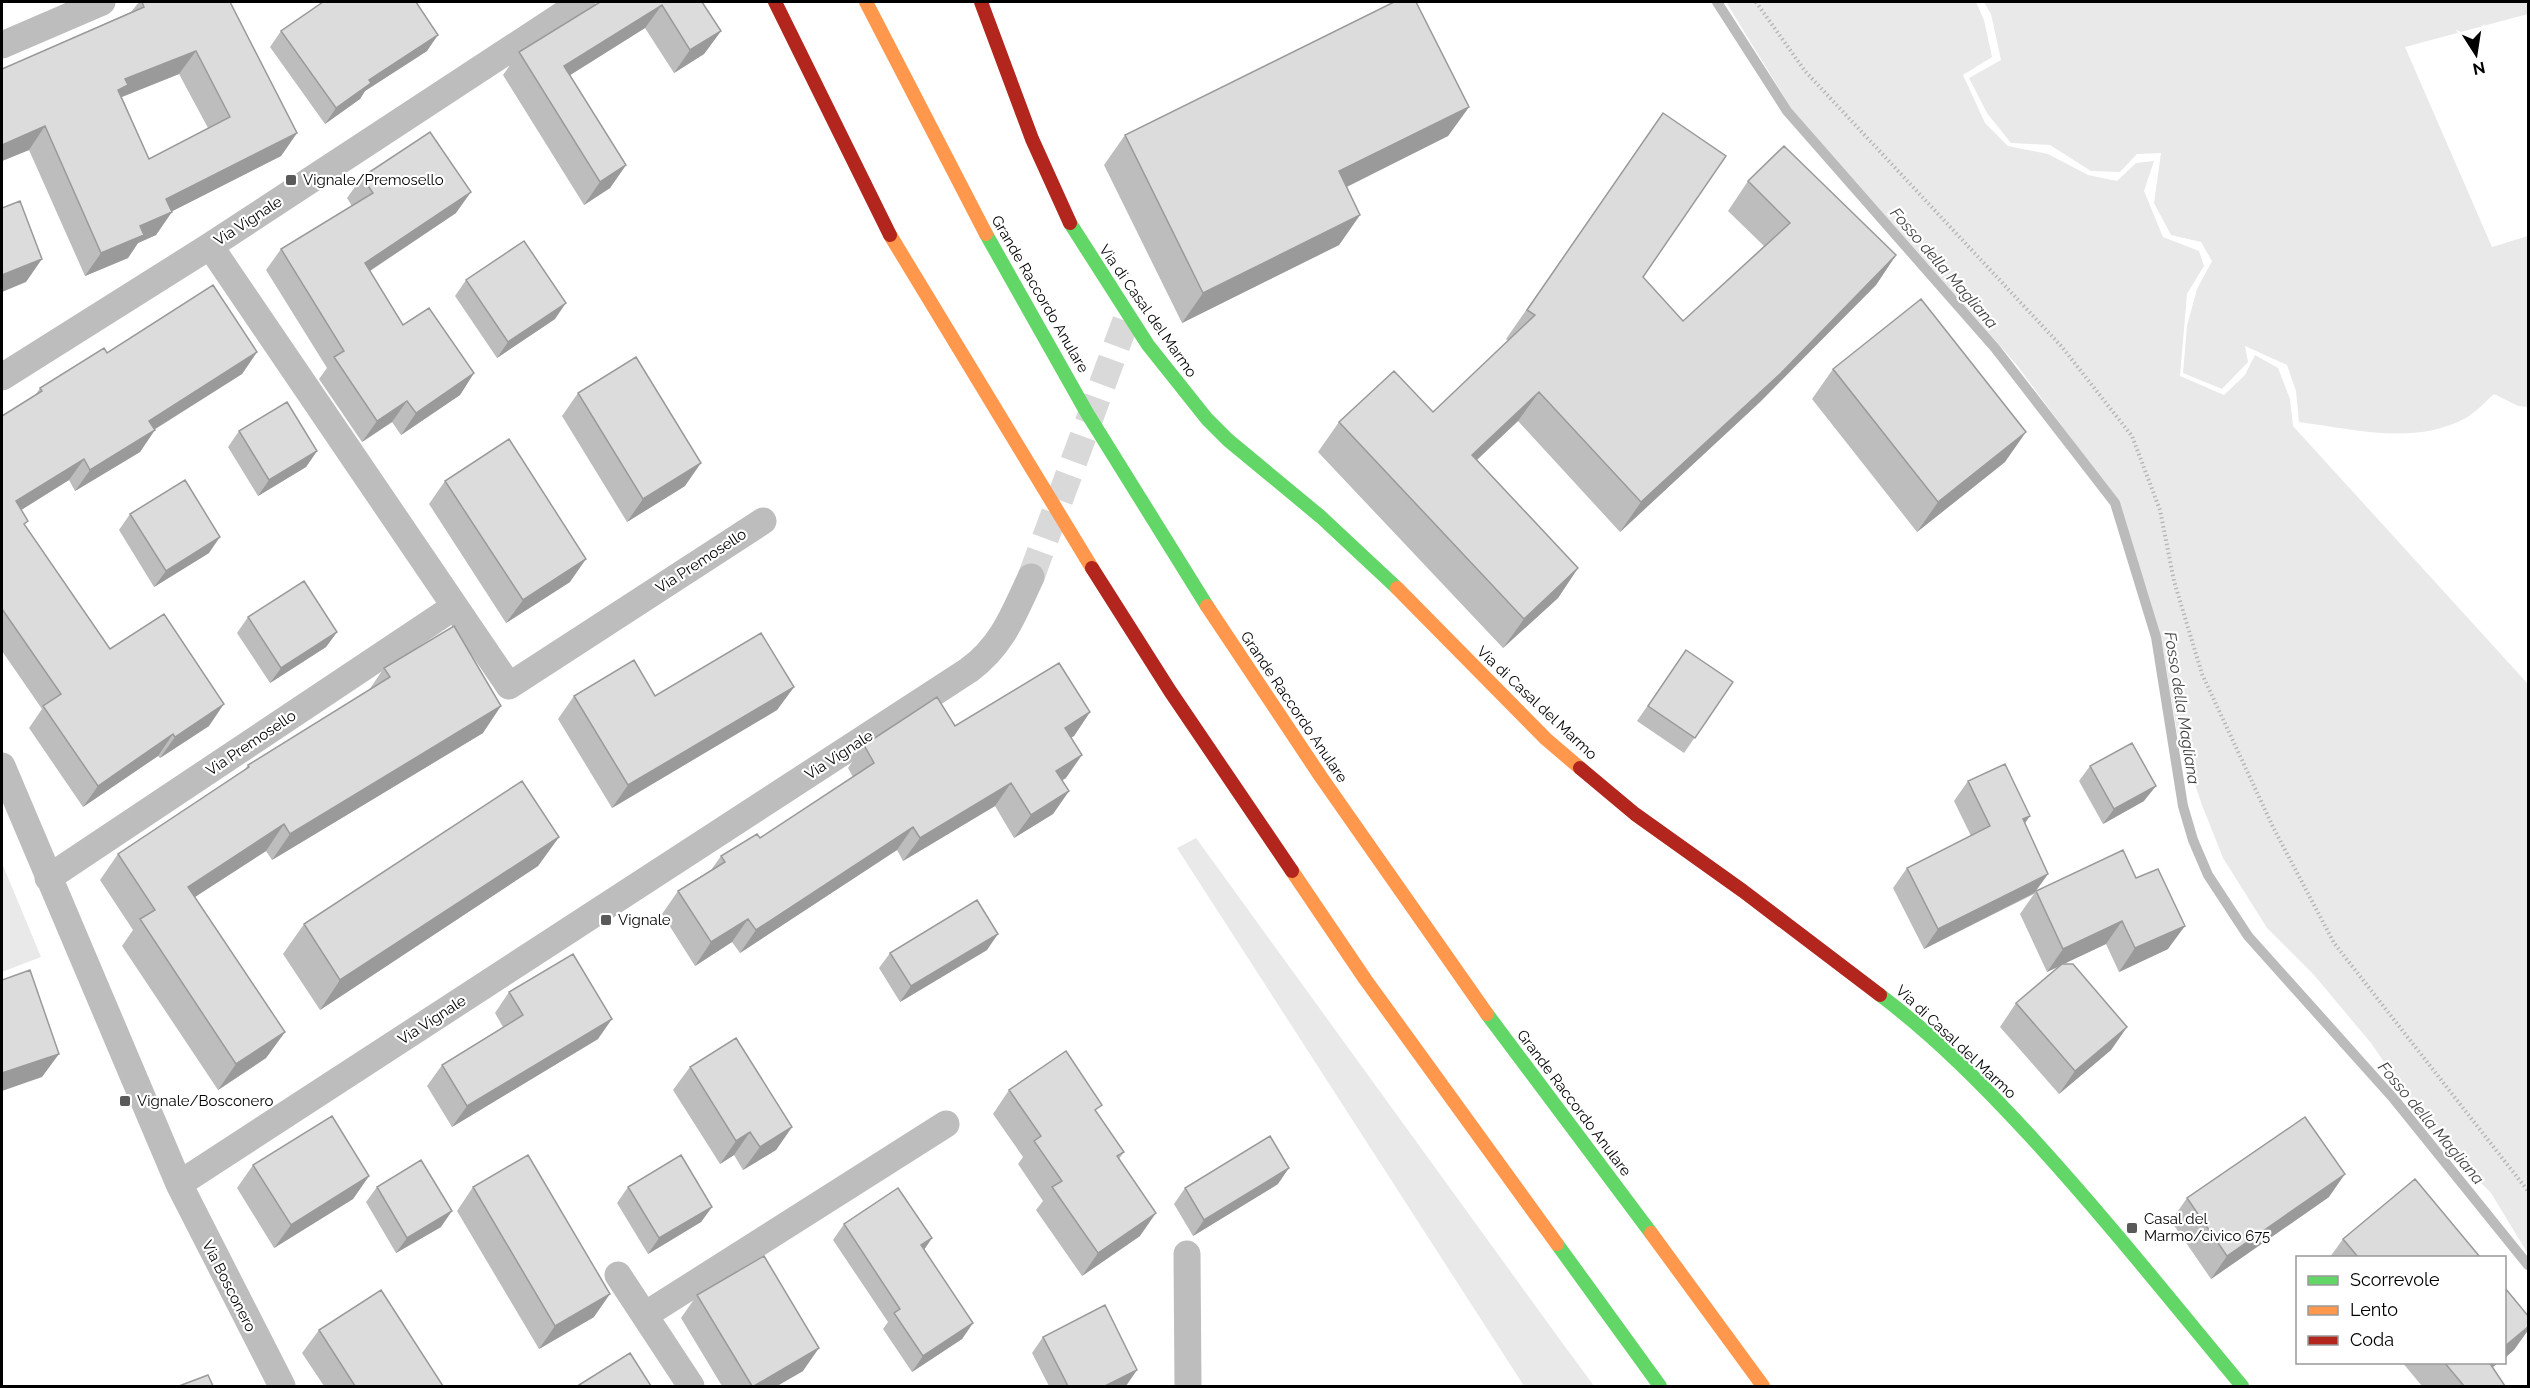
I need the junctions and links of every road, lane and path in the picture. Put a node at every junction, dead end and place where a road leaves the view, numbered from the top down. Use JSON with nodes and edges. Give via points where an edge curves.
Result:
{"nodes":[{"id":1,"x":102,"y":2,"type":"edge"},
{"id":2,"x":582,"y":2,"type":"edge"},
{"id":3,"x":776,"y":2,"type":"edge"},
{"id":4,"x":866,"y":2,"type":"edge"},
{"id":5,"x":981,"y":2,"type":"edge"},
{"id":6,"x":1756,"y":2,"type":"edge"},
{"id":7,"x":2,"y":45,"type":"edge"},
{"id":8,"x":210,"y":246,"type":"junction"},
{"id":9,"x":2,"y":378,"type":"edge"},
{"id":10,"x":763,"y":521,"type":"dead end"},
{"id":11,"x":1031,"y":577,"type":"tunnel mouth"},
{"id":12,"x":454,"y":607,"type":"junction"},
{"id":13,"x":2,"y":766,"type":"edge"},
{"id":14,"x":48,"y":878,"type":"junction"},
{"id":15,"x":946,"y":1124,"type":"dead end"},
{"id":16,"x":179,"y":1184,"type":"junction"},
{"id":17,"x":2529,"y":1191,"type":"edge"},
{"id":18,"x":1187,"y":1254,"type":"dead end"},
{"id":19,"x":618,"y":1275,"type":"dead end"},
{"id":20,"x":645,"y":1315,"type":"junction"},
{"id":21,"x":282,"y":1386,"type":"edge"},
{"id":22,"x":691,"y":1386,"type":"edge"},
{"id":23,"x":1188,"y":1386,"type":"edge"},
{"id":24,"x":1660,"y":1386,"type":"edge"},
{"id":25,"x":1763,"y":1386,"type":"edge"},
{"id":26,"x":2242,"y":1386,"type":"edge"}],
"edges":[{"from":1,"to":7,"type":"street"},
{"from":2,"to":8,"type":"street","name":"Via Vignale"},
{"from":3,"to":24,"type":"main road","via":[[898,251],[1170,691],[1365,980]]},
{"from":4,"to":25,"type":"main road","name":"Grande Raccordo Anulare","via":[[972,209],[1039,327],[1138,496],[1236,651],[1469,989]]},
{"from":5,"to":26,"type":"main road","name":"Via di Casal del Marmo","via":[[1032,139],[1071,225],[1148,345],[1207,419],[1400,591],[1546,739],[1635,814],[1907,1015],[1994,1097],[2082,1193]]},
{"from":6,"to":17,"type":"path","via":[[1805,71],[2062,347],[2132,436],[2160,510],[2174,581],[2202,674],[2306,891],[2334,943]]},
{"from":8,"to":9,"type":"street","name":"Via Vignale"},
{"from":8,"to":12,"type":"street","name":"Via Premosello"},
{"from":10,"to":12,"type":"street","name":"Via Premosello","via":[[509,686]]},
{"from":11,"to":16,"type":"street","name":"Via Vignale","via":[[1002,638],[969,670]]},
{"from":12,"to":14,"type":"street","name":"Via Premosello"},
{"from":13,"to":14,"type":"street"},
{"from":14,"to":16,"type":"street"},
{"from":15,"to":20,"type":"street"},
{"from":16,"to":21,"type":"street","name":"Via Bosconero"},
{"from":18,"to":23,"type":"street"},
{"from":19,"to":20,"type":"street"},
{"from":20,"to":22,"type":"street"}]}
